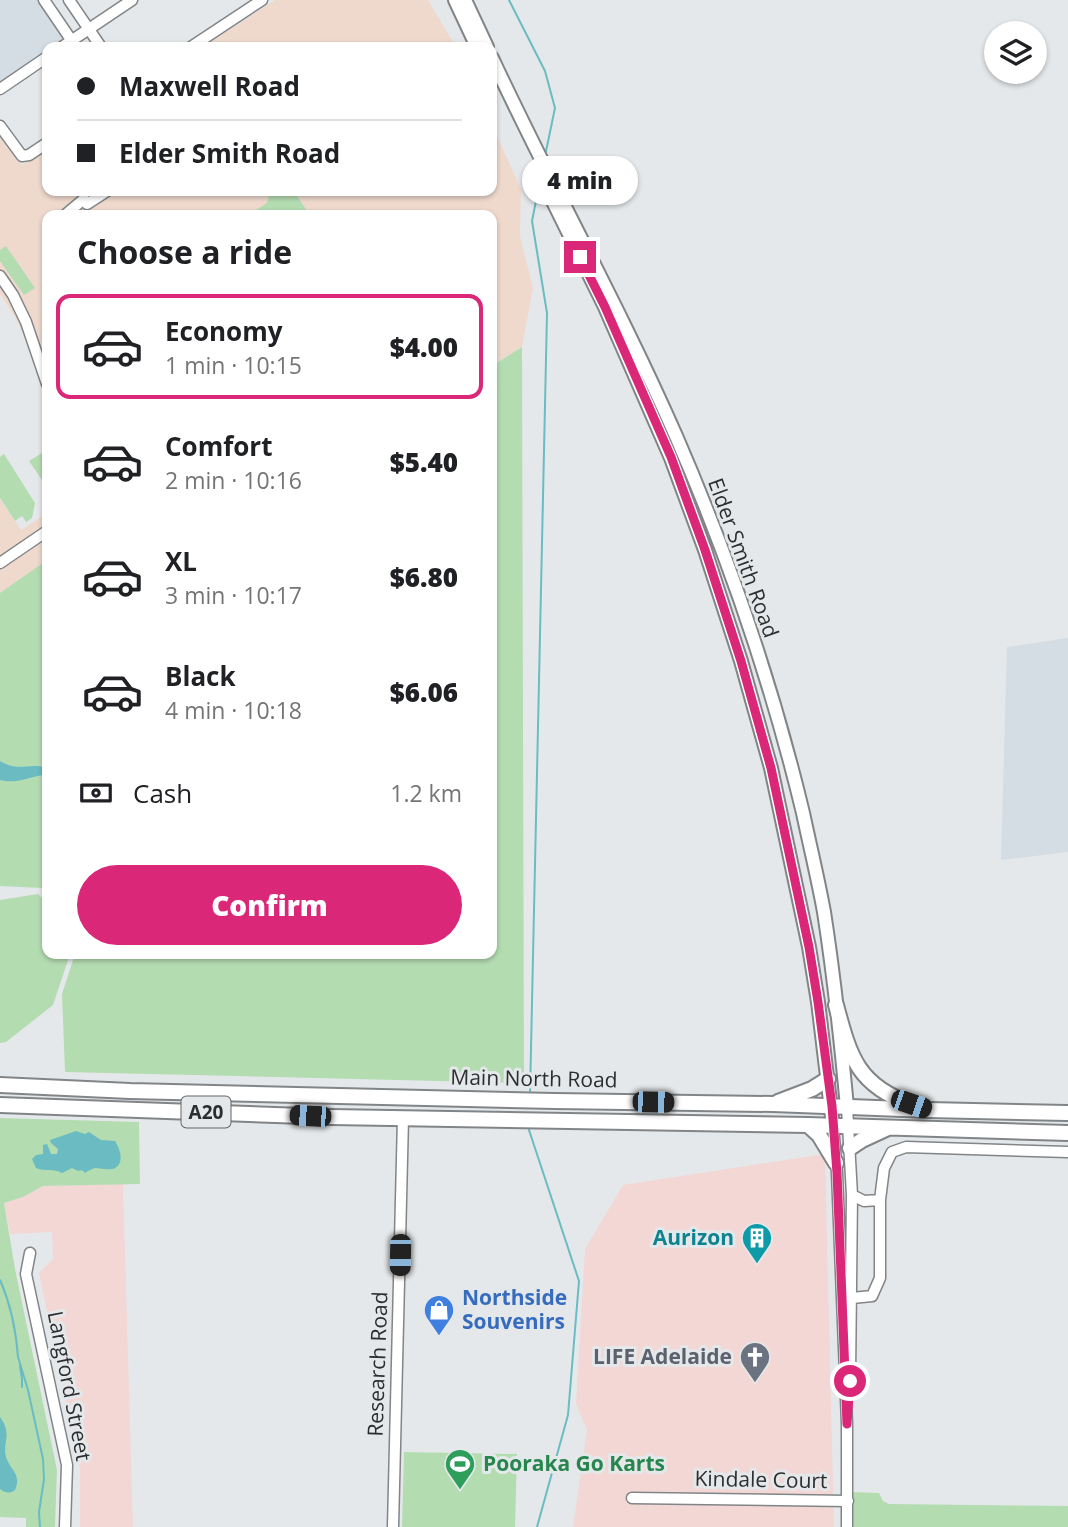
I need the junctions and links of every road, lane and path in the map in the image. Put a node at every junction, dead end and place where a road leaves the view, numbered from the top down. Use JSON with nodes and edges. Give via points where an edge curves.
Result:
{"nodes":[{"id":1,"x":44,"y":0,"type":"edge"},
{"id":2,"x":69,"y":0,"type":"edge"},
{"id":3,"x":262,"y":0,"type":"edge"},
{"id":4,"x":456,"y":0,"type":"edge"},
{"id":5,"x":465,"y":0,"type":"edge"},
{"id":6,"x":130,"y":1,"type":"edge"},
{"id":7,"x":89,"y":29,"type":"junction"},
{"id":8,"x":73,"y":42,"type":"edge"},
{"id":9,"x":76,"y":42,"type":"edge"},
{"id":10,"x":98,"y":42,"type":"edge"},
{"id":11,"x":199,"y":42,"type":"edge"},
{"id":12,"x":475,"y":42,"type":"edge"},
{"id":13,"x":484,"y":42,"type":"edge"},
{"id":14,"x":42,"y":60,"type":"edge"},
{"id":15,"x":497,"y":69,"type":"edge"},
{"id":16,"x":497,"y":87,"type":"edge"},
{"id":17,"x":0,"y":89,"type":"edge"},
{"id":18,"x":0,"y":126,"type":"edge"},
{"id":19,"x":42,"y":146,"type":"edge"},
{"id":20,"x":536,"y":159,"type":"junction"},
{"id":21,"x":550,"y":186,"type":"junction"},
{"id":22,"x":99,"y":196,"type":"edge"},
{"id":23,"x":71,"y":210,"type":"edge"},
{"id":24,"x":0,"y":276,"type":"edge"},
{"id":25,"x":42,"y":369,"type":"edge"},
{"id":26,"x":42,"y":527,"type":"edge"},
{"id":27,"x":42,"y":534,"type":"edge"},
{"id":28,"x":705,"y":550,"type":"junction"},
{"id":29,"x":0,"y":555,"type":"edge"},
{"id":30,"x":0,"y":563,"type":"edge"},
{"id":31,"x":726,"y":563,"type":"junction"},
{"id":32,"x":717,"y":589,"type":"junction"},
{"id":33,"x":836,"y":1005,"type":"junction"},
{"id":34,"x":828,"y":1079,"type":"junction"},
{"id":35,"x":0,"y":1085,"type":"edge"},
{"id":36,"x":380,"y":1097,"type":"junction"},
{"id":37,"x":441,"y":1098,"type":"junction"},
{"id":38,"x":773,"y":1104,"type":"junction"},
{"id":39,"x":0,"y":1105,"type":"edge"},
{"id":40,"x":839,"y":1106,"type":"junction"},
{"id":41,"x":928,"y":1110,"type":"junction"},
{"id":42,"x":1068,"y":1113,"type":"edge"},
{"id":43,"x":403,"y":1118,"type":"junction"},
{"id":44,"x":808,"y":1125,"type":"junction"},
{"id":45,"x":833,"y":1126,"type":"junction"},
{"id":46,"x":849,"y":1126,"type":"junction"},
{"id":47,"x":889,"y":1128,"type":"junction"},
{"id":48,"x":1068,"y":1132,"type":"edge"},
{"id":49,"x":850,"y":1148,"type":"junction"},
{"id":50,"x":1068,"y":1152,"type":"edge"},
{"id":51,"x":836,"y":1163,"type":"junction"},
{"id":52,"x":852,"y":1195,"type":"junction"},
{"id":53,"x":880,"y":1200,"type":"junction"},
{"id":54,"x":839,"y":1231,"type":"junction"},
{"id":55,"x":852,"y":1231,"type":"junction"},
{"id":56,"x":30,"y":1253,"type":"dead end"},
{"id":57,"x":847,"y":1297,"type":"junction"},
{"id":58,"x":632,"y":1498,"type":"dead end"},
{"id":59,"x":848,"y":1501,"type":"junction"},
{"id":60,"x":65,"y":1527,"type":"edge"},
{"id":61,"x":393,"y":1527,"type":"edge"},
{"id":62,"x":848,"y":1527,"type":"edge"}],
"edges":[{"from":1,"to":8,"type":"street"},
{"from":2,"to":7,"type":"street"},
{"from":3,"to":11,"type":"street"},
{"from":4,"to":12,"type":"main road"},
{"from":5,"to":13,"type":"main road"},
{"from":6,"to":7,"type":"street"},
{"from":7,"to":9,"type":"street"},
{"from":7,"to":10,"type":"street"},
{"from":14,"to":17,"type":"street"},
{"from":15,"to":20,"type":"main road","name":"Elder Smith Road"},
{"from":16,"to":20,"type":"main road","name":"Elder Smith Road"},
{"from":18,"to":19,"type":"street","via":[[22,156]]},
{"from":20,"to":21,"type":"main road","name":"Elder Smith Road"},
{"from":21,"to":28,"type":"main road","name":"Elder Smith Road","via":[[671,457]]},
{"from":21,"to":31,"type":"main road","name":"Elder Smith Road","via":[[676,435]]},
{"from":22,"to":23,"type":"street","via":[[87,204],[84,199]]},
{"from":24,"to":25,"type":"street","via":[[26,322]]},
{"from":26,"to":29,"type":"street"},
{"from":27,"to":30,"type":"street"},
{"from":28,"to":31,"type":"main road"},
{"from":28,"to":32,"type":"main road","name":"Elder Smith Road"},
{"from":31,"to":32,"type":"main road"},
{"from":31,"to":33,"type":"main road","name":"Elder Smith Road","via":[[792,767],[824,911]]},
{"from":32,"to":34,"type":"main road","name":"Elder Smith Road","via":[[771,768],[809,947]]},
{"from":33,"to":40,"type":"main road","name":"Elder Smith Road"},
{"from":33,"to":41,"type":"highway","via":[[852,1057],[867,1079],[895,1098]]},
{"from":34,"to":38,"type":"highway"},
{"from":34,"to":40,"type":"main road","name":"Elder Smith Road"},
{"from":35,"to":36,"type":"highway","name":"Main North Road","number":"A20"},
{"from":36,"to":37,"type":"highway","name":"Main North Road","number":"A20"},
{"from":36,"to":43,"type":"highway","via":[[399,1108]]},
{"from":37,"to":38,"type":"highway","name":"Main North Road","number":"A20"},
{"from":37,"to":43,"type":"highway"},
{"from":38,"to":40,"type":"highway","name":"Main North Road","number":"A20"},
{"from":39,"to":43,"type":"highway","name":"Main North Road","number":"A20"},
{"from":40,"to":41,"type":"highway","name":"Main North Road","number":"A20"},
{"from":40,"to":45,"type":"main road","name":"Elder Smith Road"},
{"from":40,"to":46,"type":"street"},
{"from":41,"to":42,"type":"highway","name":"Main North Road","number":"A20"},
{"from":43,"to":44,"type":"highway","name":"Main North Road","number":"A20"},
{"from":43,"to":61,"type":"street","name":"Research Road"},
{"from":44,"to":45,"type":"highway","name":"Main North Road","number":"A20"},
{"from":44,"to":51,"type":"highway"},
{"from":45,"to":46,"type":"highway","name":"Main North Road","number":"A20"},
{"from":45,"to":51,"type":"street"},
{"from":46,"to":47,"type":"highway","name":"Main North Road","number":"A20"},
{"from":46,"to":49,"type":"street"},
{"from":47,"to":48,"type":"highway","name":"Main North Road","number":"A20"},
{"from":47,"to":49,"type":"highway"},
{"from":49,"to":52,"type":"street"},
{"from":50,"to":53,"type":"street","via":[[906,1147],[892,1152],[884,1168]]},
{"from":51,"to":54,"type":"street"},
{"from":52,"to":53,"type":"street","via":[[864,1201]]},
{"from":52,"to":55,"type":"street"},
{"from":53,"to":57,"type":"street","via":[[880,1278],[872,1296]]},
{"from":54,"to":55,"type":"street"},
{"from":54,"to":57,"type":"street"},
{"from":55,"to":57,"type":"street"},
{"from":56,"to":60,"type":"street","name":"Langford Street","via":[[26,1274],[68,1465]]},
{"from":57,"to":59,"type":"street"},
{"from":58,"to":59,"type":"street","name":"Kindale Court"},
{"from":59,"to":62,"type":"street"}]}
